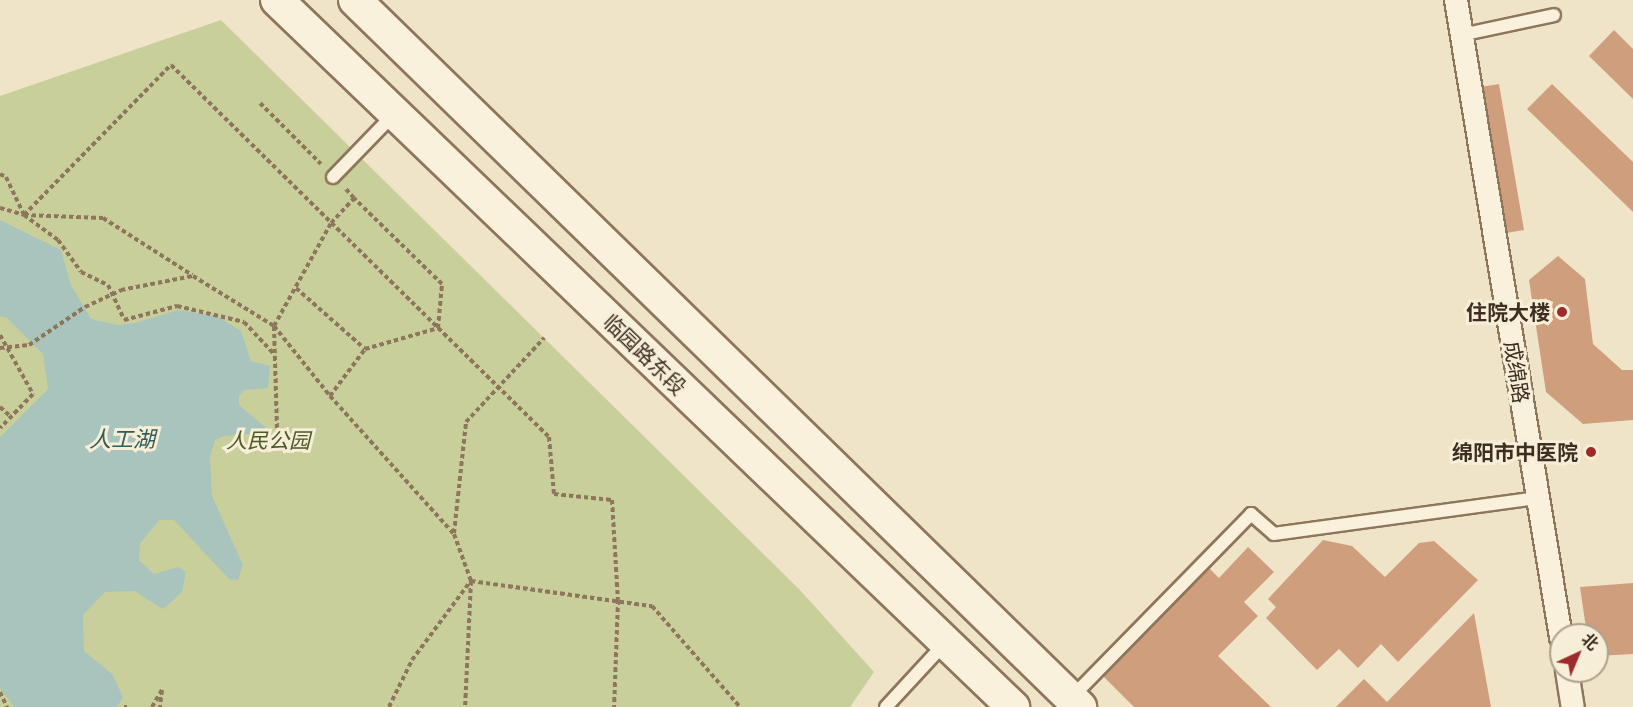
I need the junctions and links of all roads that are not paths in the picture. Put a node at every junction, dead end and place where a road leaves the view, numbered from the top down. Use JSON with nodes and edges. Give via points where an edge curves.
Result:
{"nodes":[{"id":1,"x":277,"y":0,"type":"edge"},
{"id":2,"x":355,"y":0,"type":"edge"},
{"id":3,"x":1456,"y":0,"type":"edge"},
{"id":4,"x":1554,"y":15,"type":"dead end"},
{"id":5,"x":1461,"y":34,"type":"junction"},
{"id":6,"x":395,"y":113,"type":"junction"},
{"id":7,"x":333,"y":177,"type":"road end"},
{"id":8,"x":1538,"y":498,"type":"junction"},
{"id":9,"x":1559,"y":623,"type":"edge"},
{"id":10,"x":946,"y":642,"type":"junction"},
{"id":11,"x":1569,"y":683,"type":"edge"},
{"id":12,"x":1076,"y":703,"type":"edge"},
{"id":13,"x":886,"y":707,"type":"edge"},
{"id":14,"x":1013,"y":707,"type":"edge"},
{"id":15,"x":1573,"y":707,"type":"edge"}],
"edges":[{"from":1,"to":6,"type":"main road","name":"临园路东段"},
{"from":2,"to":12,"type":"main road"},
{"from":3,"to":5,"type":"street","name":"成绵路"},
{"from":4,"to":5,"type":"lane"},
{"from":5,"to":8,"type":"street","name":"成绵路"},
{"from":6,"to":7,"type":"lane"},
{"from":6,"to":10,"type":"main road","name":"临园路东段"},
{"from":8,"to":9,"type":"street","name":"成绵路"},
{"from":8,"to":12,"type":"lane","via":[[1274,534],[1251,514]]},
{"from":10,"to":13,"type":"lane"},
{"from":10,"to":14,"type":"main road","name":"临园路东段"},
{"from":11,"to":15,"type":"street"}]}
